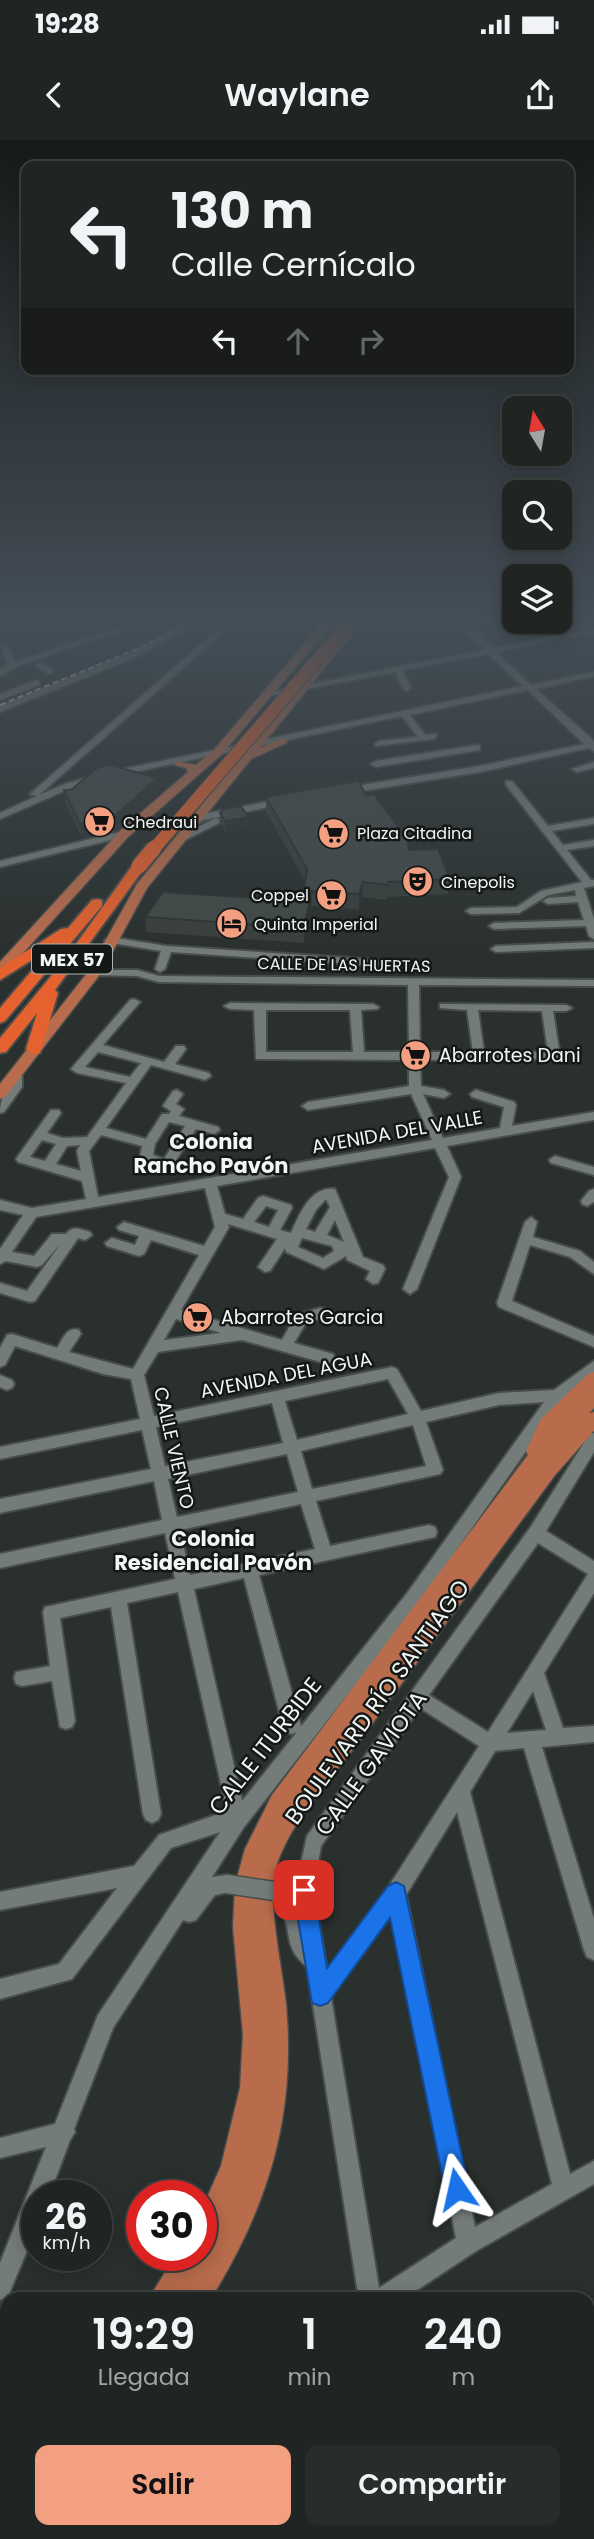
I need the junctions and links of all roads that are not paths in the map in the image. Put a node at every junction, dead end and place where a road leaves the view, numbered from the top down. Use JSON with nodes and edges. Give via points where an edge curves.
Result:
{"nodes":[{"id":1,"x":115,"y":729,"type":"edge"},
{"id":2,"x":237,"y":729,"type":"edge"},
{"id":3,"x":243,"y":729,"type":"edge"},
{"id":4,"x":254,"y":729,"type":"edge"},
{"id":5,"x":270,"y":729,"type":"edge"},
{"id":6,"x":338,"y":729,"type":"edge"},
{"id":7,"x":392,"y":729,"type":"edge"},
{"id":8,"x":416,"y":729,"type":"edge"},
{"id":9,"x":574,"y":729,"type":"edge"},
{"id":10,"x":233,"y":734,"type":"junction"},
{"id":11,"x":264,"y":736,"type":"junction"},
{"id":12,"x":433,"y":736,"type":"dead end"},
{"id":13,"x":282,"y":741,"type":"junction"},
{"id":14,"x":379,"y":744,"type":"dead end"},
{"id":15,"x":593,"y":745,"type":"edge"},
{"id":16,"x":256,"y":746,"type":"junction"},
{"id":17,"x":477,"y":748,"type":"dead end"},
{"id":18,"x":224,"y":749,"type":"junction"},
{"id":19,"x":464,"y":750,"type":"junction"},
{"id":20,"x":179,"y":763,"type":"junction"},
{"id":21,"x":241,"y":764,"type":"junction"},
{"id":22,"x":376,"y":764,"type":"dead end"},
{"id":23,"x":594,"y":765,"type":"edge"},
{"id":24,"x":480,"y":769,"type":"junction"},
{"id":25,"x":577,"y":769,"type":"dead end"},
{"id":26,"x":199,"y":771,"type":"junction"},
{"id":27,"x":509,"y":783,"type":"dead end"},
{"id":28,"x":50,"y":788,"type":"junction"},
{"id":29,"x":337,"y":792,"type":"edge"},
{"id":30,"x":213,"y":796,"type":"junction"},
{"id":31,"x":287,"y":801,"type":"edge"},
{"id":32,"x":264,"y":808,"type":"junction"},
{"id":33,"x":225,"y":813,"type":"junction"},
{"id":34,"x":2,"y":817,"type":"edge"},
{"id":35,"x":198,"y":818,"type":"junction"},
{"id":36,"x":594,"y":821,"type":"edge"},
{"id":37,"x":546,"y":829,"type":"junction"},
{"id":38,"x":115,"y":839,"type":"junction"},
{"id":39,"x":180,"y":839,"type":"junction"},
{"id":40,"x":594,"y":842,"type":"edge"},
{"id":41,"x":562,"y":848,"type":"junction"},
{"id":42,"x":0,"y":864,"type":"edge"},
{"id":43,"x":133,"y":865,"type":"junction"},
{"id":44,"x":586,"y":871,"type":"edge"},
{"id":45,"x":589,"y":884,"type":"edge"},
{"id":46,"x":141,"y":887,"type":"junction"},
{"id":47,"x":582,"y":899,"type":"junction"},
{"id":48,"x":548,"y":901,"type":"dead end"},
{"id":49,"x":471,"y":911,"type":"dead end"},
{"id":50,"x":84,"y":920,"type":"junction"},
{"id":51,"x":590,"y":923,"type":"junction"},
{"id":52,"x":494,"y":926,"type":"dead end"},
{"id":53,"x":594,"y":936,"type":"edge"},
{"id":54,"x":108,"y":945,"type":"junction"},
{"id":55,"x":594,"y":946,"type":"edge"},
{"id":56,"x":560,"y":947,"type":"junction"},
{"id":57,"x":167,"y":949,"type":"junction"},
{"id":58,"x":496,"y":949,"type":"dead end"},
{"id":59,"x":546,"y":958,"type":"dead end"},
{"id":60,"x":71,"y":961,"type":"junction"},
{"id":61,"x":396,"y":964,"type":"dead end"},
{"id":62,"x":160,"y":969,"type":"dead end"},
{"id":63,"x":0,"y":972,"type":"edge"},
{"id":64,"x":94,"y":973,"type":"junction"},
{"id":65,"x":413,"y":981,"type":"junction"},
{"id":66,"x":594,"y":983,"type":"edge"},
{"id":67,"x":53,"y":984,"type":"junction"},
{"id":68,"x":134,"y":1002,"type":"dead end"},
{"id":69,"x":230,"y":1006,"type":"dead end"},
{"id":70,"x":261,"y":1006,"type":"junction"},
{"id":71,"x":444,"y":1006,"type":"dead end"},
{"id":72,"x":355,"y":1007,"type":"junction"},
{"id":73,"x":373,"y":1007,"type":"dead end"},
{"id":74,"x":472,"y":1008,"type":"junction"},
{"id":75,"x":566,"y":1008,"type":"dead end"},
{"id":76,"x":547,"y":1009,"type":"junction"},
{"id":77,"x":0,"y":1018,"type":"edge"},
{"id":78,"x":95,"y":1046,"type":"junction"},
{"id":79,"x":0,"y":1048,"type":"edge"},
{"id":80,"x":34,"y":1049,"type":"junction"},
{"id":81,"x":180,"y":1049,"type":"dead end"},
{"id":82,"x":359,"y":1056,"type":"junction"},
{"id":83,"x":480,"y":1056,"type":"junction"},
{"id":84,"x":414,"y":1057,"type":"junction"},
{"id":85,"x":148,"y":1061,"type":"junction"},
{"id":86,"x":167,"y":1066,"type":"junction"},
{"id":87,"x":16,"y":1073,"type":"junction"},
{"id":88,"x":205,"y":1076,"type":"dead end"},
{"id":89,"x":132,"y":1081,"type":"junction"},
{"id":90,"x":415,"y":1089,"type":"junction"},
{"id":91,"x":0,"y":1094,"type":"edge"},
{"id":92,"x":177,"y":1094,"type":"dead end"},
{"id":93,"x":444,"y":1094,"type":"dead end"},
{"id":94,"x":476,"y":1094,"type":"dead end"},
{"id":95,"x":308,"y":1106,"type":"dead end"},
{"id":96,"x":0,"y":1109,"type":"edge"},
{"id":97,"x":55,"y":1113,"type":"dead end"},
{"id":98,"x":594,"y":1116,"type":"edge"},
{"id":99,"x":172,"y":1118,"type":"junction"},
{"id":100,"x":193,"y":1124,"type":"junction"},
{"id":101,"x":99,"y":1130,"type":"junction"},
{"id":102,"x":214,"y":1130,"type":"dead end"},
{"id":103,"x":505,"y":1132,"type":"junction"},
{"id":104,"x":39,"y":1135,"type":"junction"},
{"id":105,"x":88,"y":1140,"type":"junction"},
{"id":106,"x":63,"y":1142,"type":"junction"},
{"id":107,"x":149,"y":1144,"type":"junction"},
{"id":108,"x":439,"y":1144,"type":"junction"},
{"id":109,"x":555,"y":1160,"type":"dead end"},
{"id":110,"x":48,"y":1167,"type":"junction"},
{"id":111,"x":594,"y":1171,"type":"edge"},
{"id":112,"x":88,"y":1178,"type":"junction"},
{"id":113,"x":210,"y":1184,"type":"junction"},
{"id":114,"x":93,"y":1203,"type":"junction"},
{"id":115,"x":0,"y":1205,"type":"edge"},
{"id":116,"x":335,"y":1207,"type":"junction"},
{"id":117,"x":32,"y":1213,"type":"junction"},
{"id":118,"x":219,"y":1217,"type":"junction"},
{"id":119,"x":531,"y":1222,"type":"dead end"},
{"id":120,"x":246,"y":1224,"type":"junction"},
{"id":121,"x":124,"y":1227,"type":"dead end"},
{"id":122,"x":322,"y":1231,"type":"junction"},
{"id":123,"x":292,"y":1232,"type":"junction"},
{"id":124,"x":147,"y":1234,"type":"junction"},
{"id":125,"x":525,"y":1239,"type":"junction"},
{"id":126,"x":112,"y":1243,"type":"dead end"},
{"id":127,"x":207,"y":1252,"type":"junction"},
{"id":128,"x":341,"y":1252,"type":"junction"},
{"id":129,"x":1,"y":1257,"type":"edge"},
{"id":130,"x":358,"y":1260,"type":"junction"},
{"id":131,"x":265,"y":1267,"type":"dead end"},
{"id":132,"x":594,"y":1269,"type":"edge"},
{"id":133,"x":373,"y":1279,"type":"dead end"},
{"id":134,"x":0,"y":1288,"type":"edge"},
{"id":135,"x":410,"y":1289,"type":"dead end"},
{"id":136,"x":172,"y":1312,"type":"junction"},
{"id":137,"x":320,"y":1313,"type":"dead end"},
{"id":138,"x":74,"y":1334,"type":"dead end"},
{"id":139,"x":246,"y":1336,"type":"junction"},
{"id":140,"x":594,"y":1342,"type":"edge"},
{"id":141,"x":286,"y":1345,"type":"junction"},
{"id":142,"x":152,"y":1348,"type":"junction"},
{"id":143,"x":60,"y":1354,"type":"junction"},
{"id":144,"x":328,"y":1358,"type":"dead end"},
{"id":145,"x":0,"y":1361,"type":"edge"},
{"id":146,"x":594,"y":1367,"type":"edge"},
{"id":147,"x":137,"y":1375,"type":"junction"},
{"id":148,"x":594,"y":1379,"type":"edge"},
{"id":149,"x":556,"y":1396,"type":"junction"},
{"id":150,"x":594,"y":1396,"type":"edge"},
{"id":151,"x":277,"y":1397,"type":"junction"},
{"id":152,"x":418,"y":1419,"type":"junction"},
{"id":153,"x":594,"y":1419,"type":"edge"},
{"id":154,"x":149,"y":1422,"type":"junction"},
{"id":155,"x":594,"y":1439,"type":"edge"},
{"id":156,"x":292,"y":1447,"type":"junction"},
{"id":157,"x":0,"y":1452,"type":"edge"},
{"id":158,"x":531,"y":1464,"type":"junction"},
{"id":159,"x":160,"y":1475,"type":"junction"},
{"id":160,"x":307,"y":1496,"type":"junction"},
{"id":161,"x":0,"y":1506,"type":"edge"},
{"id":162,"x":171,"y":1526,"type":"junction"},
{"id":163,"x":429,"y":1532,"type":"dead end"},
{"id":164,"x":536,"y":1533,"type":"junction"},
{"id":165,"x":324,"y":1554,"type":"junction"},
{"id":166,"x":0,"y":1561,"type":"edge"},
{"id":167,"x":594,"y":1569,"type":"edge"},
{"id":168,"x":250,"y":1570,"type":"junction"},
{"id":169,"x":594,"y":1579,"type":"edge"},
{"id":170,"x":185,"y":1584,"type":"junction"},
{"id":171,"x":118,"y":1598,"type":"junction"},
{"id":172,"x":59,"y":1672,"type":"junction"},
{"id":173,"x":536,"y":1673,"type":"junction"},
{"id":174,"x":22,"y":1678,"type":"dead end"},
{"id":175,"x":418,"y":1698,"type":"junction"},
{"id":176,"x":66,"y":1721,"type":"dead end"},
{"id":177,"x":292,"y":1726,"type":"dead end"},
{"id":178,"x":594,"y":1734,"type":"edge"},
{"id":179,"x":557,"y":1738,"type":"junction"},
{"id":180,"x":531,"y":1741,"type":"junction"},
{"id":181,"x":490,"y":1743,"type":"junction"},
{"id":182,"x":461,"y":1791,"type":"junction"},
{"id":183,"x":152,"y":1814,"type":"dead end"},
{"id":184,"x":238,"y":1819,"type":"junction"},
{"id":185,"x":142,"y":1874,"type":"junction"},
{"id":186,"x":396,"y":1893,"type":"junction"},
{"id":187,"x":0,"y":1901,"type":"edge"},
{"id":188,"x":162,"y":1936,"type":"junction"},
{"id":189,"x":594,"y":1950,"type":"edge"},
{"id":190,"x":315,"y":1962,"type":"junction"},
{"id":191,"x":0,"y":1989,"type":"edge"},
{"id":192,"x":320,"y":1995,"type":"junction"},
{"id":193,"x":65,"y":2132,"type":"junction"},
{"id":194,"x":0,"y":2148,"type":"edge"},
{"id":195,"x":594,"y":2172,"type":"edge"},
{"id":196,"x":45,"y":2180,"type":"edge"},
{"id":197,"x":564,"y":2190,"type":"junction"},
{"id":198,"x":217,"y":2205,"type":"edge"},
{"id":199,"x":21,"y":2239,"type":"edge"},
{"id":200,"x":468,"y":2243,"type":"junction"},
{"id":201,"x":181,"y":2271,"type":"edge"},
{"id":202,"x":0,"y":2289,"type":"edge"},
{"id":203,"x":167,"y":2292,"type":"edge"},
{"id":204,"x":199,"y":2292,"type":"edge"},
{"id":205,"x":369,"y":2292,"type":"edge"},
{"id":206,"x":393,"y":2292,"type":"edge"}],
"edges":[{"from":1,"to":28,"type":"street"},
{"from":2,"to":10,"type":"main road"},
{"from":3,"to":43,"type":"highway","number":"MEX 57"},
{"from":4,"to":43,"type":"highway","number":"MEX 57","bridge":true},
{"from":5,"to":11,"type":"main road"},
{"from":6,"to":13,"type":"street"},
{"from":7,"to":14,"type":"street","via":[[410,740]]},
{"from":8,"to":12,"type":"street","via":[[423,738]]},
{"from":9,"to":15,"type":"street"},
{"from":10,"to":11,"type":"main road","via":[[244,739]]},
{"from":10,"to":18,"type":"main road"},
{"from":11,"to":16,"type":"main road"},
{"from":13,"to":16,"type":"street"},
{"from":13,"to":21,"type":"main road"},
{"from":15,"to":24,"type":"street"},
{"from":16,"to":18,"type":"street"},
{"from":16,"to":21,"type":"main road"},
{"from":17,"to":19,"type":"street"},
{"from":18,"to":20,"type":"street"},
{"from":18,"to":21,"type":"main road"},
{"from":18,"to":26,"type":"main road"},
{"from":18,"to":28,"type":"street"},
{"from":19,"to":22,"type":"street"},
{"from":19,"to":24,"type":"street"},
{"from":20,"to":26,"type":"main road"},
{"from":20,"to":34,"type":"street","via":[[89,783]]},
{"from":21,"to":30,"type":"main road"},
{"from":23,"to":25,"type":"street"},
{"from":24,"to":29,"type":"street","via":[[438,781]]},
{"from":26,"to":30,"type":"main road","via":[[218,764],[232,768]]},
{"from":26,"to":38,"type":"main road"},
{"from":27,"to":37,"type":"street"},
{"from":28,"to":34,"type":"street"},
{"from":30,"to":33,"type":"main road","via":[[215,809]]},
{"from":30,"to":35,"type":"main road"},
{"from":31,"to":32,"type":"street"},
{"from":32,"to":33,"type":"street"},
{"from":32,"to":39,"type":"street","via":[[210,822]]},
{"from":33,"to":35,"type":"street"},
{"from":35,"to":39,"type":"main road"},
{"from":36,"to":37,"type":"street"},
{"from":37,"to":41,"type":"street"},
{"from":38,"to":42,"type":"street"},
{"from":38,"to":63,"type":"main road"},
{"from":39,"to":46,"type":"main road"},
{"from":40,"to":41,"type":"street"},
{"from":41,"to":44,"type":"street"},
{"from":43,"to":50,"type":"highway","number":"MEX 57"},
{"from":43,"to":60,"type":"highway","number":"MEX 57"},
{"from":44,"to":45,"type":"street"},
{"from":45,"to":47,"type":"street"},
{"from":45,"to":49,"type":"street","via":[[545,893],[516,910]]},
{"from":46,"to":54,"type":"main road"},
{"from":46,"to":60,"type":"highway"},
{"from":47,"to":48,"type":"street"},
{"from":47,"to":51,"type":"street"},
{"from":50,"to":63,"type":"highway"},
{"from":50,"to":77,"type":"highway","number":"MEX 57"},
{"from":51,"to":52,"type":"street"},
{"from":51,"to":53,"type":"street"},
{"from":54,"to":57,"type":"street"},
{"from":54,"to":64,"type":"main road"},
{"from":55,"to":56,"type":"street"},
{"from":56,"to":58,"type":"street"},
{"from":56,"to":59,"type":"street"},
{"from":57,"to":61,"type":"street"},
{"from":57,"to":62,"type":"street"},
{"from":60,"to":67,"type":"highway","number":"MEX 57"},
{"from":64,"to":65,"type":"street","name":"CALLE DE LAS HUERTAS","via":[[137,973],[159,979]]},
{"from":64,"to":80,"type":"main road"},
{"from":65,"to":66,"type":"street","name":"CALLE DE LAS HUERTAS"},
{"from":65,"to":84,"type":"street"},
{"from":67,"to":79,"type":"highway","number":"MEX 57"},
{"from":67,"to":80,"type":"highway"},
{"from":68,"to":78,"type":"street"},
{"from":69,"to":70,"type":"street"},
{"from":70,"to":72,"type":"street"},
{"from":70,"to":82,"type":"street","via":[[260,1056]]},
{"from":71,"to":74,"type":"street"},
{"from":72,"to":73,"type":"street"},
{"from":72,"to":82,"type":"street"},
{"from":74,"to":76,"type":"street"},
{"from":74,"to":83,"type":"street"},
{"from":75,"to":76,"type":"street"},
{"from":76,"to":83,"type":"street","via":[[554,1056]]},
{"from":78,"to":85,"type":"street"},
{"from":78,"to":89,"type":"street","via":[[77,1069]]},
{"from":80,"to":87,"type":"main road"},
{"from":81,"to":86,"type":"street"},
{"from":82,"to":84,"type":"street"},
{"from":83,"to":84,"type":"street"},
{"from":84,"to":90,"type":"street"},
{"from":85,"to":86,"type":"street"},
{"from":85,"to":89,"type":"street"},
{"from":86,"to":88,"type":"street"},
{"from":87,"to":91,"type":"main road"},
{"from":87,"to":96,"type":"street","via":[[16,1087]]},
{"from":89,"to":101,"type":"street"},
{"from":90,"to":93,"type":"street"},
{"from":90,"to":95,"type":"street"},
{"from":90,"to":108,"type":"street"},
{"from":92,"to":99,"type":"street","via":[[169,1106],[178,1109]]},
{"from":94,"to":103,"type":"street","via":[[510,1105]]},
{"from":97,"to":104,"type":"street"},
{"from":98,"to":103,"type":"street","name":"AVENIDA DEL VALLE"},
{"from":99,"to":100,"type":"street"},
{"from":99,"to":107,"type":"street","via":[[166,1117]]},
{"from":100,"to":102,"type":"street"},
{"from":100,"to":107,"type":"street","via":[[167,1165],[146,1157]]},
{"from":101,"to":105,"type":"street"},
{"from":101,"to":107,"type":"street"},
{"from":103,"to":108,"type":"street","name":"AVENIDA DEL VALLE"},
{"from":104,"to":106,"type":"street"},
{"from":104,"to":110,"type":"street","via":[[22,1159]]},
{"from":105,"to":106,"type":"street"},
{"from":105,"to":112,"type":"street","via":[[83,1153]]},
{"from":106,"to":110,"type":"street"},
{"from":108,"to":113,"type":"street","name":"AVENIDA DEL VALLE"},
{"from":108,"to":135,"type":"street","via":[[455,1180]]},
{"from":109,"to":111,"type":"street"},
{"from":110,"to":112,"type":"street"},
{"from":112,"to":114,"type":"street"},
{"from":113,"to":114,"type":"street","name":"AVENIDA DEL VALLE"},
{"from":113,"to":118,"type":"street"},
{"from":114,"to":117,"type":"street","name":"AVENIDA DEL VALLE"},
{"from":115,"to":117,"type":"street","name":"AVENIDA DEL VALLE"},
{"from":116,"to":122,"type":"street"},
{"from":116,"to":123,"type":"street","via":[[330,1192],[316,1200]]},
{"from":116,"to":130,"type":"street"},
{"from":117,"to":129,"type":"street"},
{"from":118,"to":120,"type":"street"},
{"from":118,"to":127,"type":"street","name":"CALLE VIENTO","via":[[222,1227]]},
{"from":119,"to":125,"type":"street"},
{"from":120,"to":123,"type":"street"},
{"from":120,"to":123,"type":"street","via":[[263,1201],[286,1208]]},
{"from":121,"to":124,"type":"street"},
{"from":122,"to":123,"type":"street"},
{"from":122,"to":128,"type":"street","via":[[338,1243]]},
{"from":123,"to":128,"type":"street","via":[[292,1251],[324,1264]]},
{"from":123,"to":131,"type":"street"},
{"from":124,"to":126,"type":"street","via":[[139,1251]]},
{"from":124,"to":127,"type":"street"},
{"from":125,"to":132,"type":"street","via":[[575,1254]]},
{"from":125,"to":140,"type":"street","via":[[504,1303]]},
{"from":127,"to":136,"type":"street","name":"CALLE VIENTO"},
{"from":128,"to":130,"type":"street"},
{"from":129,"to":134,"type":"street","via":[[37,1262],[57,1237],[76,1236],[30,1297]]},
{"from":130,"to":133,"type":"street","via":[[379,1269]]},
{"from":136,"to":139,"type":"street"},
{"from":136,"to":142,"type":"street","name":"CALLE VIENTO"},
{"from":137,"to":141,"type":"street","via":[[300,1319]]},
{"from":138,"to":143,"type":"street"},
{"from":139,"to":141,"type":"street"},
{"from":139,"to":142,"type":"street"},
{"from":141,"to":144,"type":"street"},
{"from":142,"to":147,"type":"street","name":"CALLE VIENTO"},
{"from":143,"to":145,"type":"street","via":[[12,1339]]},
{"from":143,"to":147,"type":"street"},
{"from":146,"to":149,"type":"street","name":"CALLE ITURBIDE"},
{"from":147,"to":154,"type":"street","name":"CALLE VIENTO"},
{"from":148,"to":158,"type":"main road","via":[[548,1424]]},
{"from":149,"to":152,"type":"street","via":[[499,1399]]},
{"from":149,"to":184,"type":"street","name":"CALLE ITURBIDE","via":[[414,1597]]},
{"from":150,"to":158,"type":"main road","name":"BOULEVARD RÍO SANTIAGO"},
{"from":151,"to":152,"type":"street","name":"AVENIDA DEL AGUA","via":[[392,1373]]},
{"from":151,"to":154,"type":"street","name":"AVENIDA DEL AGUA"},
{"from":151,"to":156,"type":"street"},
{"from":152,"to":156,"type":"street"},
{"from":152,"to":160,"type":"street","name":"AVENIDA DEL AGUA","via":[[435,1470]]},
{"from":153,"to":204,"type":"main road","name":"BOULEVARD RÍO SANTIAGO","via":[[548,1469],[327,1766],[290,1816],[272,1853],[262,1895],[276,2025],[267,2147],[223,2256]]},
{"from":154,"to":157,"type":"street","name":"AVENIDA DEL AGUA"},
{"from":154,"to":159,"type":"street","name":"CALLE VIENTO"},
{"from":155,"to":164,"type":"street","name":"CALLE GAVIOTA"},
{"from":156,"to":159,"type":"street"},
{"from":156,"to":160,"type":"street"},
{"from":158,"to":198,"type":"main road","name":"BOULEVARD RÍO SANTIAGO","via":[[280,1803],[258,1845],[245,1901],[254,2085],[236,2164]]},
{"from":159,"to":161,"type":"street"},
{"from":159,"to":162,"type":"street","name":"CALLE VIENTO"},
{"from":160,"to":162,"type":"street"},
{"from":160,"to":165,"type":"street"},
{"from":162,"to":166,"type":"street"},
{"from":162,"to":170,"type":"street","name":"CALLE VIENTO"},
{"from":163,"to":165,"type":"street"},
{"from":164,"to":167,"type":"street"},
{"from":164,"to":175,"type":"street","name":"CALLE GAVIOTA"},
{"from":165,"to":168,"type":"street"},
{"from":168,"to":170,"type":"street"},
{"from":168,"to":177,"type":"street"},
{"from":169,"to":173,"type":"street"},
{"from":170,"to":171,"type":"street"},
{"from":170,"to":184,"type":"street","name":"CALLE VIENTO"},
{"from":171,"to":172,"type":"street","via":[[51,1612]]},
{"from":171,"to":183,"type":"street"},
{"from":172,"to":174,"type":"street"},
{"from":172,"to":176,"type":"street"},
{"from":173,"to":179,"type":"street"},
{"from":173,"to":181,"type":"street"},
{"from":175,"to":181,"type":"street"},
{"from":175,"to":190,"type":"street","name":"CALLE GAVIOTA","via":[[313,1842],[304,1890]]},
{"from":178,"to":179,"type":"street"},
{"from":179,"to":180,"type":"street"},
{"from":180,"to":181,"type":"street"},
{"from":180,"to":189,"type":"street"},
{"from":181,"to":182,"type":"street"},
{"from":182,"to":186,"type":"street"},
{"from":182,"to":197,"type":"street"},
{"from":184,"to":185,"type":"street","via":[[169,1838]]},
{"from":184,"to":188,"type":"street","name":"CALLE ITURBIDE"},
{"from":185,"to":187,"type":"street"},
{"from":185,"to":191,"type":"street","via":[[65,1972]]},
{"from":186,"to":192,"type":"street"},
{"from":186,"to":200,"type":"street"},
{"from":188,"to":190,"type":"street","bridge":true,"via":[[184,1920],[210,1887],[227,1884],[274,1891],[293,1908],[301,1948]]},
{"from":188,"to":193,"type":"street","name":"CALLE ITURBIDE","via":[[105,2022]]},
{"from":190,"to":192,"type":"street","name":"CALLE GAVIOTA"},
{"from":192,"to":205,"type":"street","name":"CALLE GAVIOTA"},
{"from":193,"to":194,"type":"street"},
{"from":193,"to":196,"type":"street","name":"CALLE ITURBIDE"},
{"from":195,"to":197,"type":"street"},
{"from":197,"to":200,"type":"street"},
{"from":199,"to":202,"type":"street","name":"CALLE ITURBIDE"},
{"from":200,"to":206,"type":"street"},
{"from":201,"to":203,"type":"main road"}]}
